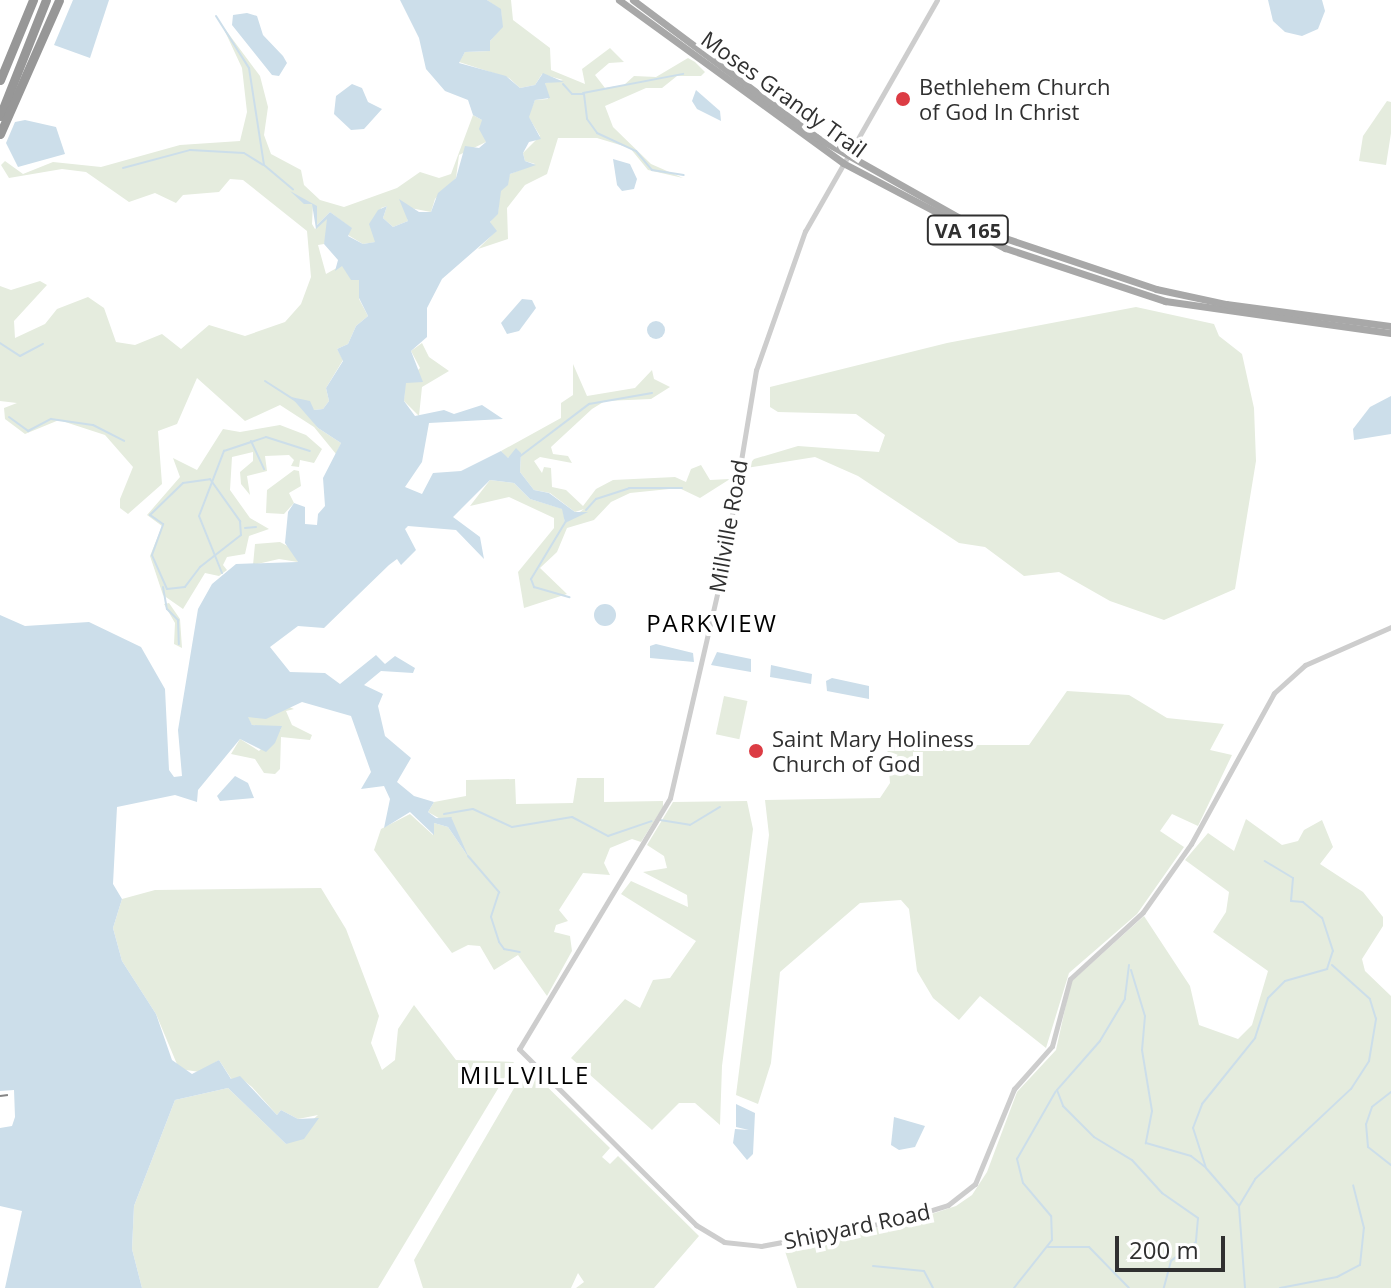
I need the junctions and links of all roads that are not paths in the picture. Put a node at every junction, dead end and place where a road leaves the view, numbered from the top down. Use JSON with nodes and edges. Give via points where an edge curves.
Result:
{"nodes":[{"id":1,"x":26,"y":0,"type":"edge"},
{"id":2,"x":33,"y":0,"type":"edge"},
{"id":3,"x":46,"y":0,"type":"edge"},
{"id":4,"x":59,"y":0,"type":"edge"},
{"id":5,"x":619,"y":0,"type":"edge"},
{"id":6,"x":633,"y":0,"type":"edge"},
{"id":7,"x":937,"y":0,"type":"edge"},
{"id":8,"x":0,"y":72,"type":"edge"},
{"id":9,"x":0,"y":80,"type":"edge"},
{"id":10,"x":0,"y":116,"type":"edge"},
{"id":11,"x":0,"y":134,"type":"edge"},
{"id":12,"x":845,"y":160,"type":"junction"},
{"id":13,"x":1391,"y":326,"type":"edge"},
{"id":14,"x":1391,"y":333,"type":"edge"},
{"id":15,"x":1391,"y":627,"type":"edge"},
{"id":16,"x":519,"y":1049,"type":"joint"}],
"edges":[{"from":1,"to":8,"type":"highway"},
{"from":2,"to":9,"type":"highway"},
{"from":3,"to":10,"type":"highway"},
{"from":4,"to":11,"type":"highway"},
{"from":5,"to":12,"type":"main road","name":"Moses Grandy Trail","number":"VA 165"},
{"from":6,"to":12,"type":"main road","name":"Moses Grandy Trail","number":"VA 165"},
{"from":7,"to":12,"type":"street","name":"Millville Road"},
{"from":12,"to":13,"type":"main road","name":"Moses Grandy Trail","number":"VA 165","via":[[981,230],[1086,270],[1226,304]]},
{"from":12,"to":14,"type":"main road","name":"Moses Grandy Trail","number":"VA 165","via":[[1005,248],[1080,275],[1192,306]]},
{"from":12,"to":16,"type":"street","name":"Millville Road","via":[[802,239],[752,384],[724,564],[670,798]]},
{"from":15,"to":16,"type":"street","name":"Shipyard Road","via":[[1305,665],[1274,693],[1195,837],[1143,912],[1074,973],[1052,1046],[1014,1089],[975,1184],[948,1205],[900,1220],[761,1246],[724,1242],[696,1225]]}]}
